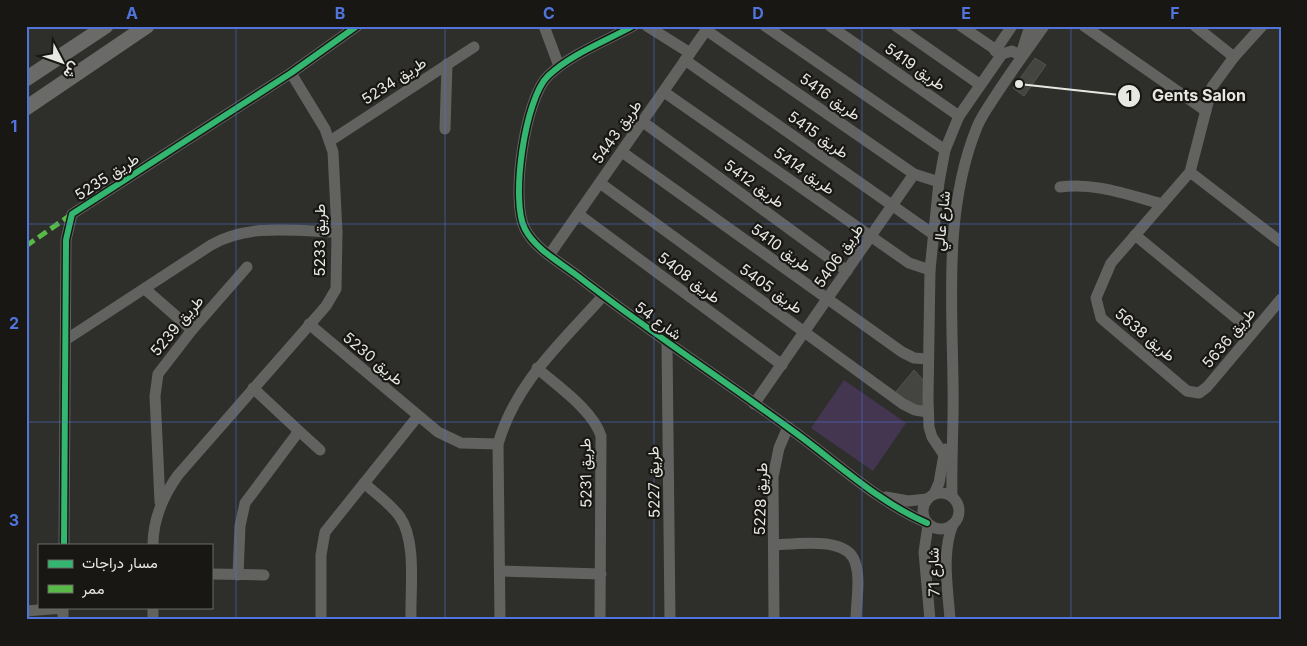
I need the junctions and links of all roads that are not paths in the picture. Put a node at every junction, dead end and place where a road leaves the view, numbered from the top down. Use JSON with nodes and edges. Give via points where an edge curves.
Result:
{"nodes":[{"id":1,"x":106,"y":26,"type":"edge"},
{"id":2,"x":147,"y":26,"type":"edge"},
{"id":3,"x":357,"y":26,"type":"edge"},
{"id":4,"x":544,"y":26,"type":"edge"},
{"id":5,"x":634,"y":26,"type":"edge"},
{"id":6,"x":647,"y":26,"type":"edge"},
{"id":7,"x":766,"y":26,"type":"edge"},
{"id":8,"x":830,"y":26,"type":"edge"},
{"id":9,"x":896,"y":26,"type":"edge"},
{"id":10,"x":961,"y":26,"type":"edge"},
{"id":11,"x":1012,"y":26,"type":"edge"},
{"id":12,"x":1030,"y":26,"type":"edge"},
{"id":13,"x":1044,"y":26,"type":"edge"},
{"id":14,"x":1084,"y":26,"type":"edge"},
{"id":15,"x":1262,"y":26,"type":"edge"},
{"id":16,"x":1199,"y":27,"type":"edge"},
{"id":17,"x":708,"y":28,"type":"edge"},
{"id":18,"x":474,"y":47,"type":"dead end"},
{"id":19,"x":999,"y":52,"type":"junction"},
{"id":20,"x":1021,"y":56,"type":"junction"},
{"id":21,"x":688,"y":57,"type":"junction"},
{"id":22,"x":1234,"y":57,"type":"junction"},
{"id":23,"x":448,"y":64,"type":"junction"},
{"id":24,"x":559,"y":66,"type":"junction"},
{"id":25,"x":291,"y":73,"type":"junction"},
{"id":26,"x":26,"y":79,"type":"edge"},
{"id":27,"x":979,"y":84,"type":"junction"},
{"id":28,"x":664,"y":92,"type":"junction"},
{"id":29,"x":26,"y":108,"type":"edge"},
{"id":30,"x":1206,"y":111,"type":"junction"},
{"id":31,"x":959,"y":116,"type":"junction"},
{"id":32,"x":642,"y":122,"type":"junction"},
{"id":33,"x":445,"y":129,"type":"dead end"},
{"id":34,"x":330,"y":141,"type":"junction"},
{"id":35,"x":945,"y":150,"type":"junction"},
{"id":36,"x":622,"y":152,"type":"junction"},
{"id":37,"x":1190,"y":172,"type":"junction"},
{"id":38,"x":914,"y":174,"type":"junction"},
{"id":39,"x":939,"y":182,"type":"junction"},
{"id":40,"x":600,"y":183,"type":"junction"},
{"id":41,"x":1060,"y":187,"type":"dead end"},
{"id":42,"x":1162,"y":204,"type":"junction"},
{"id":43,"x":893,"y":206,"type":"junction"},
{"id":44,"x":578,"y":214,"type":"junction"},
{"id":45,"x":338,"y":232,"type":"junction"},
{"id":46,"x":932,"y":234,"type":"junction"},
{"id":47,"x":1135,"y":234,"type":"junction"},
{"id":48,"x":871,"y":237,"type":"junction"},
{"id":49,"x":1281,"y":242,"type":"edge"},
{"id":50,"x":550,"y":254,"type":"junction"},
{"id":51,"x":247,"y":267,"type":"dead end"},
{"id":52,"x":930,"y":270,"type":"junction"},
{"id":53,"x":847,"y":271,"type":"junction"},
{"id":54,"x":145,"y":289,"type":"junction"},
{"id":55,"x":603,"y":296,"type":"junction"},
{"id":56,"x":1281,"y":299,"type":"edge"},
{"id":57,"x":827,"y":300,"type":"junction"},
{"id":58,"x":309,"y":324,"type":"junction"},
{"id":59,"x":192,"y":330,"type":"junction"},
{"id":60,"x":806,"y":332,"type":"junction"},
{"id":61,"x":1253,"y":332,"type":"junction"},
{"id":62,"x":66,"y":339,"type":"junction"},
{"id":63,"x":667,"y":343,"type":"junction"},
{"id":64,"x":928,"y":358,"type":"junction"},
{"id":65,"x":782,"y":365,"type":"junction"},
{"id":66,"x":537,"y":368,"type":"junction"},
{"id":67,"x":254,"y":388,"type":"junction"},
{"id":68,"x":1199,"y":393,"type":"joint"},
{"id":69,"x":754,"y":404,"type":"junction"},
{"id":70,"x":954,"y":404,"type":"junction"},
{"id":71,"x":928,"y":412,"type":"junction"},
{"id":72,"x":418,"y":416,"type":"junction"},
{"id":73,"x":788,"y":427,"type":"junction"},
{"id":74,"x":299,"y":432,"type":"junction"},
{"id":75,"x":498,"y":444,"type":"junction"},
{"id":76,"x":320,"y":450,"type":"dead end"},
{"id":77,"x":944,"y":455,"type":"junction"},
{"id":78,"x":364,"y":483,"type":"junction"},
{"id":79,"x":882,"y":496,"type":"junction"},
{"id":80,"x":931,"y":497,"type":"junction"},
{"id":81,"x":952,"y":497,"type":"junction"},
{"id":82,"x":161,"y":504,"type":"junction"},
{"id":83,"x":927,"y":524,"type":"junction"},
{"id":84,"x":953,"y":524,"type":"junction"},
{"id":85,"x":64,"y":544,"type":"edge"},
{"id":86,"x":153,"y":544,"type":"edge"},
{"id":87,"x":774,"y":544,"type":"junction"},
{"id":88,"x":500,"y":571,"type":"junction"},
{"id":89,"x":212,"y":574,"type":"edge"},
{"id":90,"x":601,"y":574,"type":"junction"},
{"id":91,"x":238,"y":575,"type":"junction"},
{"id":92,"x":264,"y":575,"type":"dead end"},
{"id":93,"x":26,"y":611,"type":"edge"},
{"id":94,"x":63,"y":612,"type":"edge"},
{"id":95,"x":321,"y":620,"type":"edge"},
{"id":96,"x":410,"y":620,"type":"edge"},
{"id":97,"x":500,"y":620,"type":"edge"},
{"id":98,"x":600,"y":620,"type":"edge"},
{"id":99,"x":670,"y":620,"type":"edge"},
{"id":100,"x":774,"y":620,"type":"edge"},
{"id":101,"x":856,"y":620,"type":"edge"},
{"id":102,"x":930,"y":620,"type":"edge"},
{"id":103,"x":950,"y":620,"type":"edge"}],
"edges":[{"from":1,"to":26,"type":"main road"},
{"from":2,"to":29,"type":"main road"},
{"from":3,"to":25,"type":"street","name":"طريق 5235"},
{"from":4,"to":24,"type":"street"},
{"from":5,"to":24,"type":"street"},
{"from":6,"to":21,"type":"street","name":"طريق 5415"},
{"from":7,"to":35,"type":"street"},
{"from":8,"to":31,"type":"street","name":"طريق 5419"},
{"from":9,"to":27,"type":"street"},
{"from":10,"to":19,"type":"street"},
{"from":11,"to":19,"type":"street"},
{"from":12,"to":20,"type":"street","name":"شارع عالي"},
{"from":13,"to":20,"type":"street","name":"شارع عالي"},
{"from":14,"to":30,"type":"street"},
{"from":15,"to":22,"type":"street"},
{"from":16,"to":22,"type":"street"},
{"from":17,"to":21,"type":"street","name":"طريق 5443"},
{"from":17,"to":38,"type":"street","name":"طريق 5416"},
{"from":18,"to":23,"type":"street","name":"طريق 5234"},
{"from":19,"to":20,"type":"street","via":[[1012,51]]},
{"from":19,"to":27,"type":"street"},
{"from":20,"to":70,"type":"street","name":"شارع عالي","via":[[977,126],[963,170],[957,204],[951,303]]},
{"from":21,"to":28,"type":"street","name":"طريق 5443"},
{"from":21,"to":43,"type":"street","name":"طريق 5415"},
{"from":22,"to":30,"type":"street","via":[[1212,87]]},
{"from":23,"to":33,"type":"street"},
{"from":23,"to":34,"type":"street","name":"طريق 5234"},
{"from":24,"to":50,"type":"street","name":"شارع 54","via":[[536,92],[520,171],[520,218],[534,241]]},
{"from":25,"to":34,"type":"street","name":"طريق 5233"},
{"from":25,"to":62,"type":"street","name":"طريق 5235","via":[[72,214],[66,240]]},
{"from":27,"to":31,"type":"street"},
{"from":28,"to":32,"type":"street","name":"طريق 5443"},
{"from":28,"to":48,"type":"street","name":"طريق 5414"},
{"from":30,"to":37,"type":"street"},
{"from":31,"to":35,"type":"street"},
{"from":32,"to":36,"type":"street","name":"طريق 5443"},
{"from":32,"to":53,"type":"street","name":"طريق 5412"},
{"from":34,"to":45,"type":"street","name":"طريق 5233"},
{"from":35,"to":39,"type":"street"},
{"from":36,"to":40,"type":"street","name":"طريق 5443"},
{"from":36,"to":57,"type":"street","name":"طريق 5410"},
{"from":37,"to":42,"type":"street","name":"طريق 5638"},
{"from":37,"to":49,"type":"street"},
{"from":38,"to":39,"type":"street","name":"طريق 5416"},
{"from":38,"to":43,"type":"street","name":"طريق 5406"},
{"from":39,"to":46,"type":"street"},
{"from":40,"to":44,"type":"street","name":"طريق 5443"},
{"from":40,"to":60,"type":"street","name":"طريق 5405"},
{"from":41,"to":42,"type":"street","via":[[1103,188]]},
{"from":42,"to":47,"type":"street","name":"طريق 5638"},
{"from":43,"to":46,"type":"street","name":"طريق 5415"},
{"from":43,"to":48,"type":"street","name":"طريق 5406"},
{"from":44,"to":50,"type":"street","name":"طريق 5443"},
{"from":44,"to":65,"type":"street","name":"طريق 5408"},
{"from":45,"to":54,"type":"street","via":[[255,230],[237,234],[211,245]]},
{"from":45,"to":58,"type":"street","name":"طريق 5233","via":[[336,289]]},
{"from":46,"to":52,"type":"street"},
{"from":47,"to":61,"type":"street"},
{"from":47,"to":68,"type":"street","name":"طريق 5638","via":[[1111,263],[1096,298],[1097,309],[1101,318],[1187,391]]},
{"from":48,"to":52,"type":"street","name":"طريق 5414","via":[[910,263]]},
{"from":48,"to":53,"type":"street","name":"طريق 5406"},
{"from":50,"to":55,"type":"street","name":"شارع 54"},
{"from":51,"to":59,"type":"street","name":"طريق 5239"},
{"from":52,"to":64,"type":"street"},
{"from":53,"to":57,"type":"street","name":"طريق 5406"},
{"from":54,"to":59,"type":"street"},
{"from":54,"to":62,"type":"street"},
{"from":55,"to":63,"type":"street","name":"شارع 54"},
{"from":55,"to":66,"type":"street"},
{"from":56,"to":61,"type":"street","name":"طريق 5636"},
{"from":57,"to":60,"type":"street","name":"طريق 5406"},
{"from":57,"to":64,"type":"street","name":"طريق 5410","via":[[902,352],[914,358]]},
{"from":58,"to":67,"type":"street","name":"طريق 5233"},
{"from":58,"to":72,"type":"street","name":"طريق 5230"},
{"from":59,"to":82,"type":"street","name":"طريق 5239","via":[[164,365],[155,385]]},
{"from":60,"to":65,"type":"street","name":"طريق 5406"},
{"from":60,"to":71,"type":"street","name":"طريق 5405","via":[[909,408]]},
{"from":61,"to":68,"type":"street","name":"طريق 5636"},
{"from":62,"to":85,"type":"street","name":"طريق 5235"},
{"from":63,"to":69,"type":"street","name":"شارع 54"},
{"from":63,"to":99,"type":"street","name":"طريق 5227"},
{"from":64,"to":71,"type":"street"},
{"from":65,"to":69,"type":"street","name":"طريق 5406"},
{"from":66,"to":75,"type":"street","via":[[512,406]]},
{"from":66,"to":90,"type":"street","name":"طريق 5231","via":[[595,421],[601,436]]},
{"from":67,"to":74,"type":"street"},
{"from":67,"to":82,"type":"street","name":"طريق 5233","via":[[178,475]]},
{"from":69,"to":73,"type":"street","name":"شارع 54"},
{"from":70,"to":77,"type":"street","name":"شارع عالي","via":[[947,423]]},
{"from":70,"to":81,"type":"street","name":"شارع عالي"},
{"from":71,"to":77,"type":"street","via":[[932,437]]},
{"from":72,"to":75,"type":"street","name":"طريق 5230","via":[[449,439],[461,443]]},
{"from":72,"to":78,"type":"street"},
{"from":73,"to":79,"type":"street","name":"شارع 54"},
{"from":73,"to":87,"type":"street","name":"طريق 5228","via":[[779,448],[773,477]]},
{"from":74,"to":76,"type":"street"},
{"from":74,"to":91,"type":"street","via":[[245,503],[240,526]]},
{"from":75,"to":88,"type":"street"},
{"from":77,"to":80,"type":"street","name":"شارع عالي","via":[[939,483]]},
{"from":78,"to":95,"type":"street","via":[[332,522],[322,543]]},
{"from":78,"to":96,"type":"street","via":[[395,512],[408,533]]},
{"from":79,"to":80,"type":"street","name":"شارع 54","via":[[908,501]]},
{"from":79,"to":83,"type":"street","name":"شارع 54"},
{"from":80,"to":81,"type":"street","via":[[944,493]]},
{"from":80,"to":83,"type":"street","via":[[922,510]]},
{"from":81,"to":84,"type":"street","via":[[959,512]]},
{"from":82,"to":86,"type":"street","name":"طريق 5233"},
{"from":83,"to":84,"type":"street","via":[[943,530]]},
{"from":83,"to":102,"type":"street","name":"شارع 71","via":[[924,552]]},
{"from":84,"to":103,"type":"street","name":"شارع 71","via":[[948,540],[946,573]]},
{"from":87,"to":100,"type":"street","name":"طريق 5228"},
{"from":87,"to":101,"type":"street","name":"طريق 5228","via":[[832,544],[850,552],[857,570]]},
{"from":88,"to":90,"type":"street"},
{"from":88,"to":97,"type":"street"},
{"from":89,"to":91,"type":"street"},
{"from":90,"to":98,"type":"street","name":"طريق 5231"},
{"from":91,"to":92,"type":"street"},
{"from":93,"to":94,"type":"street"}]}
